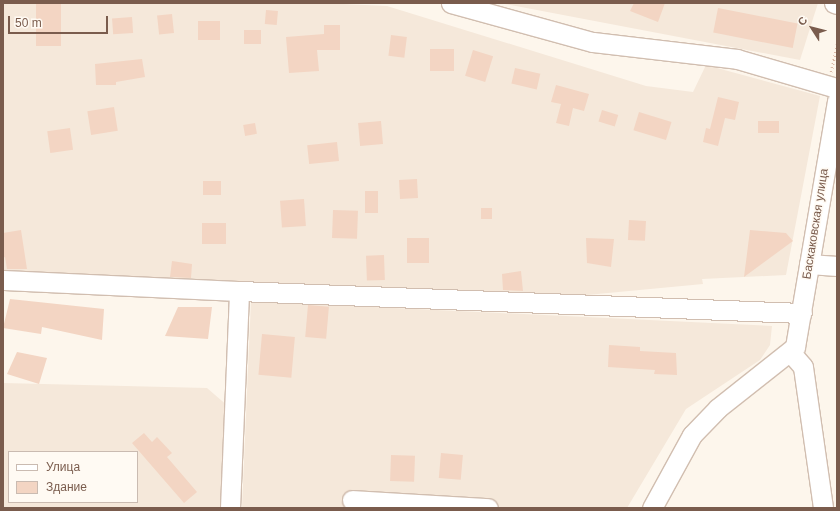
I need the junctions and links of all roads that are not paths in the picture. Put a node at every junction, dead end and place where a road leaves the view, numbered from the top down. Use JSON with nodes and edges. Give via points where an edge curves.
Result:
{"nodes":[{"id":1,"x":451,"y":3,"type":"edge"},
{"id":2,"x":834,"y":81,"type":"edge"},
{"id":3,"x":837,"y":103,"type":"edge"},
{"id":4,"x":809,"y":264,"type":"junction"},
{"id":5,"x":837,"y":266,"type":"edge"},
{"id":6,"x":3,"y":280,"type":"edge"},
{"id":7,"x":239,"y":291,"type":"junction"},
{"id":8,"x":802,"y":313,"type":"junction"},
{"id":9,"x":793,"y":350,"type":"junction"},
{"id":10,"x":352,"y":500,"type":"dead end"},
{"id":11,"x":230,"y":508,"type":"edge"},
{"id":12,"x":488,"y":508,"type":"edge"},
{"id":13,"x":652,"y":508,"type":"edge"},
{"id":14,"x":823,"y":508,"type":"edge"}],
"edges":[{"from":1,"to":2,"type":"street","via":[[593,42],[737,59]]},
{"from":3,"to":4,"type":"street","name":"Баскаковская улица"},
{"from":4,"to":5,"type":"street"},
{"from":4,"to":8,"type":"street","name":"Баскаковская улица"},
{"from":6,"to":7,"type":"street"},
{"from":7,"to":8,"type":"street"},
{"from":7,"to":11,"type":"street"},
{"from":8,"to":9,"type":"street","name":"Баскаковская улица"},
{"from":9,"to":13,"type":"street","via":[[718,408],[692,435]]},
{"from":9,"to":14,"type":"street","via":[[803,367]]},
{"from":10,"to":12,"type":"street"}]}
